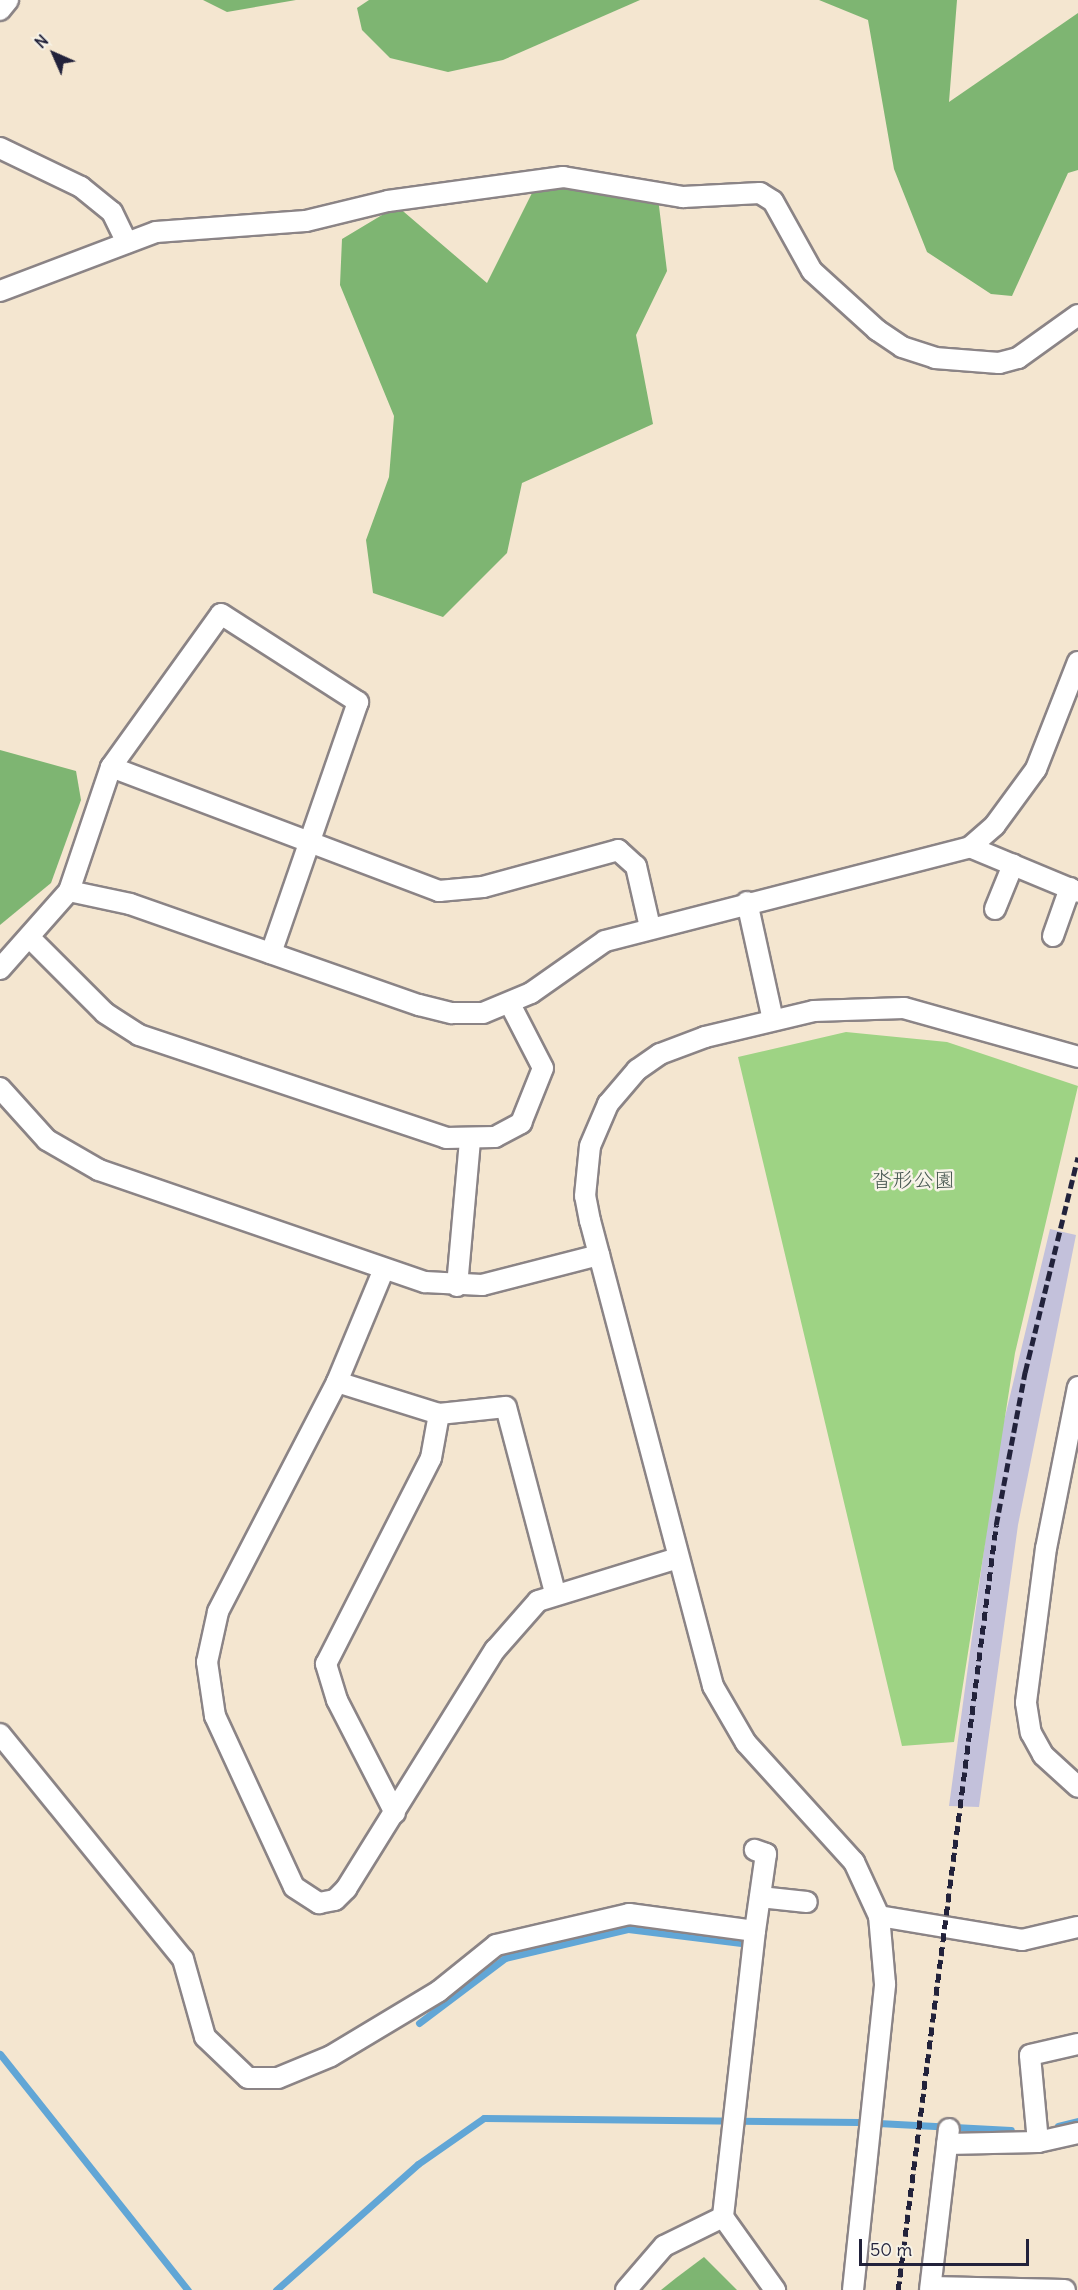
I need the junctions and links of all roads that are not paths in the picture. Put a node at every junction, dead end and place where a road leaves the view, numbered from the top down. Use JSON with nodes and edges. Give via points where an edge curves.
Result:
{"nodes":[{"id":1,"x":8,"y":0,"type":"edge"},
{"id":2,"x":0,"y":10,"type":"edge"},
{"id":3,"x":0,"y":148,"type":"edge"},
{"id":4,"x":127,"y":243,"type":"junction"},
{"id":5,"x":0,"y":291,"type":"edge"},
{"id":6,"x":1078,"y":315,"type":"edge"},
{"id":7,"x":1078,"y":662,"type":"edge"},
{"id":8,"x":111,"y":767,"type":"junction"},
{"id":9,"x":309,"y":842,"type":"junction"},
{"id":10,"x":970,"y":847,"type":"junction"},
{"id":11,"x":1013,"y":865,"type":"junction"},
{"id":12,"x":1074,"y":890,"type":"edge"},
{"id":13,"x":69,"y":891,"type":"junction"},
{"id":14,"x":747,"y":902,"type":"junction"},
{"id":15,"x":995,"y":909,"type":"dead end"},
{"id":16,"x":650,"y":927,"type":"junction"},
{"id":17,"x":1053,"y":936,"type":"dead end"},
{"id":18,"x":29,"y":937,"type":"junction"},
{"id":19,"x":271,"y":953,"type":"junction"},
{"id":20,"x":0,"y":969,"type":"edge"},
{"id":21,"x":510,"y":1004,"type":"junction"},
{"id":22,"x":773,"y":1020,"type":"junction"},
{"id":23,"x":1078,"y":1057,"type":"edge"},
{"id":24,"x":0,"y":1088,"type":"edge"},
{"id":25,"x":470,"y":1141,"type":"junction"},
{"id":26,"x":599,"y":1255,"type":"junction"},
{"id":27,"x":384,"y":1269,"type":"junction"},
{"id":28,"x":457,"y":1286,"type":"junction"},
{"id":29,"x":337,"y":1382,"type":"junction"},
{"id":30,"x":1078,"y":1387,"type":"edge"},
{"id":31,"x":439,"y":1414,"type":"junction"},
{"id":32,"x":678,"y":1558,"type":"junction"},
{"id":33,"x":555,"y":1592,"type":"junction"},
{"id":34,"x":0,"y":1734,"type":"edge"},
{"id":35,"x":1078,"y":1787,"type":"edge"},
{"id":36,"x":395,"y":1813,"type":"junction"},
{"id":37,"x":755,"y":1850,"type":"dead end"},
{"id":38,"x":760,"y":1897,"type":"junction"},
{"id":39,"x":807,"y":1902,"type":"dead end"},
{"id":40,"x":879,"y":1916,"type":"junction"},
{"id":41,"x":1078,"y":1927,"type":"edge"},
{"id":42,"x":755,"y":1931,"type":"junction"},
{"id":43,"x":1078,"y":2044,"type":"edge"},
{"id":44,"x":1078,"y":2133,"type":"edge"},
{"id":45,"x":1038,"y":2142,"type":"junction"},
{"id":46,"x":723,"y":2217,"type":"junction"},
{"id":47,"x":931,"y":2289,"type":"edge"},
{"id":48,"x":626,"y":2290,"type":"edge"},
{"id":49,"x":775,"y":2290,"type":"edge"},
{"id":50,"x":853,"y":2290,"type":"edge"},
{"id":51,"x":1065,"y":2290,"type":"edge"}],
"edges":[{"from":1,"to":2,"type":"street"},
{"from":3,"to":4,"type":"street","via":[[81,187],[112,212]]},
{"from":4,"to":5,"type":"street"},
{"from":4,"to":6,"type":"street","via":[[156,232],[306,221],[388,201],[563,177],[683,198],[760,193],[773,201],[812,270],[877,330],[902,347],[935,358],[999,363],[1018,358]]},
{"from":7,"to":10,"type":"street","via":[[1036,769],[995,825]]},
{"from":8,"to":9,"type":"street"},
{"from":8,"to":9,"type":"street","via":[[221,614],[358,702]]},
{"from":8,"to":13,"type":"street"},
{"from":9,"to":16,"type":"street","via":[[439,891],[483,887],[618,850],[636,866]]},
{"from":9,"to":19,"type":"street"},
{"from":10,"to":11,"type":"street"},
{"from":10,"to":14,"type":"street"},
{"from":11,"to":12,"type":"street"},
{"from":11,"to":15,"type":"street"},
{"from":12,"to":17,"type":"street"},
{"from":13,"to":18,"type":"street"},
{"from":13,"to":19,"type":"street","via":[[130,904]]},
{"from":14,"to":16,"type":"street"},
{"from":14,"to":22,"type":"street"},
{"from":16,"to":21,"type":"street","via":[[605,940]]},
{"from":18,"to":20,"type":"street"},
{"from":18,"to":25,"type":"street","via":[[105,1013],[139,1035],[420,1132]]},
{"from":19,"to":21,"type":"street","via":[[452,1014],[483,1013]]},
{"from":21,"to":25,"type":"street","via":[[543,1068],[521,1123],[511,1132]]},
{"from":22,"to":23,"type":"street","via":[[844,1007],[904,1008]]},
{"from":22,"to":26,"type":"street","via":[[660,1054],[637,1070],[608,1104],[585,1170],[585,1196]]},
{"from":24,"to":27,"type":"street","via":[[47,1140],[99,1170]]},
{"from":25,"to":28,"type":"street"},
{"from":26,"to":28,"type":"street","via":[[482,1285]]},
{"from":26,"to":32,"type":"street"},
{"from":27,"to":28,"type":"street"},
{"from":27,"to":29,"type":"street"},
{"from":29,"to":31,"type":"street"},
{"from":29,"to":36,"type":"street","via":[[218,1612],[207,1662],[207,1688],[289,1876],[304,1896],[319,1903],[335,1900]]},
{"from":30,"to":35,"type":"street","via":[[1046,1548],[1026,1703],[1031,1733],[1043,1755]]},
{"from":31,"to":33,"type":"street","via":[[506,1407]]},
{"from":31,"to":36,"type":"street","via":[[431,1458],[326,1664],[336,1700]]},
{"from":32,"to":33,"type":"street"},
{"from":32,"to":40,"type":"street","via":[[713,1686],[728,1716],[771,1774],[838,1841]]},
{"from":33,"to":36,"type":"street","via":[[520,1617],[495,1650]]},
{"from":34,"to":42,"type":"street","via":[[183,1959],[205,2037],[248,2078],[278,2078],[330,2056],[439,1991],[496,1945],[629,1914]]},
{"from":37,"to":38,"type":"street","via":[[766,1854]]},
{"from":38,"to":39,"type":"street"},
{"from":38,"to":42,"type":"street"},
{"from":40,"to":41,"type":"street","via":[[1022,1940]]},
{"from":40,"to":50,"type":"street","via":[[885,1984]]},
{"from":42,"to":46,"type":"street","via":[[738,2119]]},
{"from":43,"to":45,"type":"street","via":[[1030,2055]]},
{"from":44,"to":45,"type":"street"},
{"from":45,"to":47,"type":"street","via":[[948,2136]]},
{"from":46,"to":48,"type":"street","via":[[664,2246]]},
{"from":46,"to":49,"type":"street"},
{"from":47,"to":51,"type":"street"}]}
